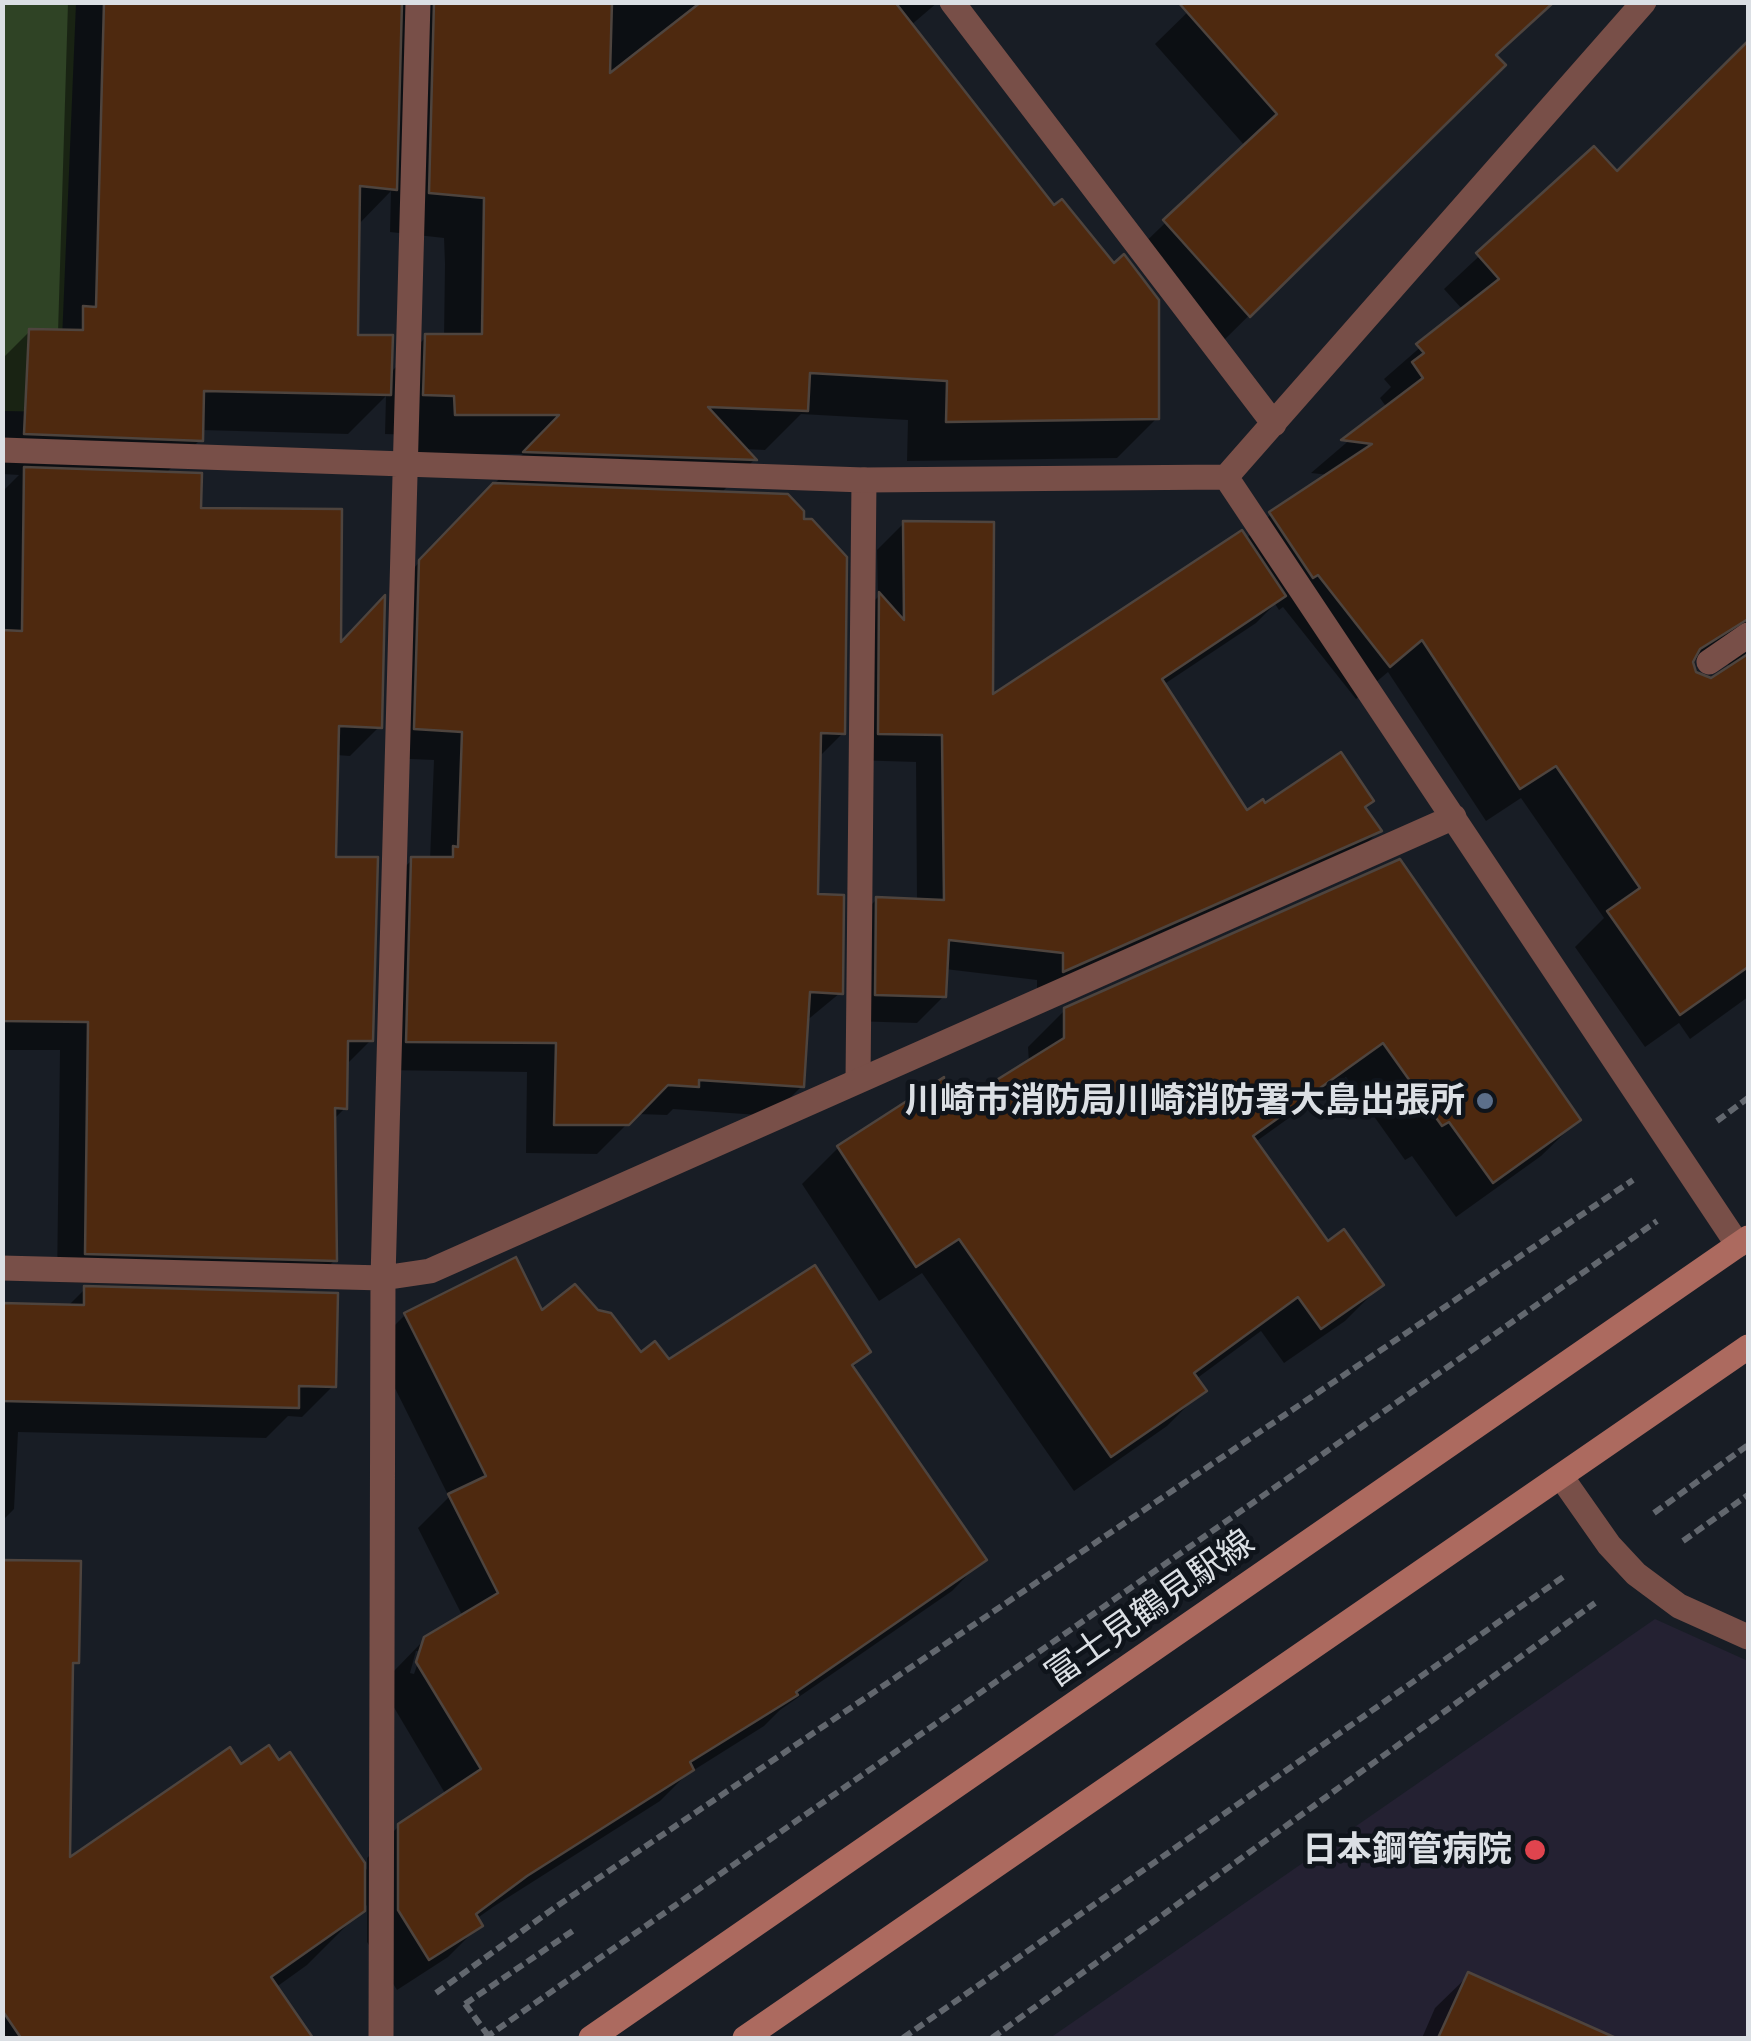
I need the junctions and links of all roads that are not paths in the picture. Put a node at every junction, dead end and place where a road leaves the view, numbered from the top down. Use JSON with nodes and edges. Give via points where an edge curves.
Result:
{"nodes":[{"id":1,"x":418,"y":2,"type":"edge"},
{"id":2,"x":952,"y":2,"type":"edge"},
{"id":3,"x":1644,"y":2,"type":"edge"},
{"id":4,"x":1274,"y":424,"type":"junction"},
{"id":5,"x":2,"y":450,"type":"edge"},
{"id":6,"x":406,"y":462,"type":"junction"},
{"id":7,"x":1226,"y":477,"type":"junction"},
{"id":8,"x":864,"y":480,"type":"junction"},
{"id":9,"x":1748,"y":636,"type":"edge"},
{"id":10,"x":1709,"y":662,"type":"dead end"},
{"id":11,"x":1454,"y":817,"type":"junction"},
{"id":12,"x":858,"y":1080,"type":"junction"},
{"id":13,"x":1743,"y":1241,"type":"edge"},
{"id":14,"x":2,"y":1268,"type":"edge"},
{"id":15,"x":383,"y":1278,"type":"junction"},
{"id":16,"x":1748,"y":1347,"type":"edge"},
{"id":17,"x":1562,"y":1478,"type":"junction"},
{"id":18,"x":1748,"y":1637,"type":"edge"},
{"id":19,"x":381,"y":2037,"type":"edge"},
{"id":20,"x":591,"y":2038,"type":"edge"},
{"id":21,"x":746,"y":2038,"type":"edge"}],
"edges":[{"from":1,"to":6,"type":"street"},
{"from":2,"to":4,"type":"street"},
{"from":3,"to":4,"type":"street"},
{"from":4,"to":7,"type":"street"},
{"from":5,"to":6,"type":"street"},
{"from":6,"to":8,"type":"street"},
{"from":6,"to":15,"type":"street"},
{"from":7,"to":8,"type":"street"},
{"from":7,"to":11,"type":"street"},
{"from":8,"to":12,"type":"street"},
{"from":9,"to":10,"type":"street"},
{"from":11,"to":12,"type":"street"},
{"from":11,"to":13,"type":"street","via":[[1674,1152]]},
{"from":12,"to":15,"type":"street","via":[[430,1271]]},
{"from":13,"to":20,"type":"street","name":"富士見鶴見駅線"},
{"from":14,"to":15,"type":"street"},
{"from":15,"to":19,"type":"street"},
{"from":16,"to":17,"type":"street"},
{"from":17,"to":18,"type":"street","via":[[1636,1574],[1679,1606]]},
{"from":17,"to":21,"type":"street"}]}
